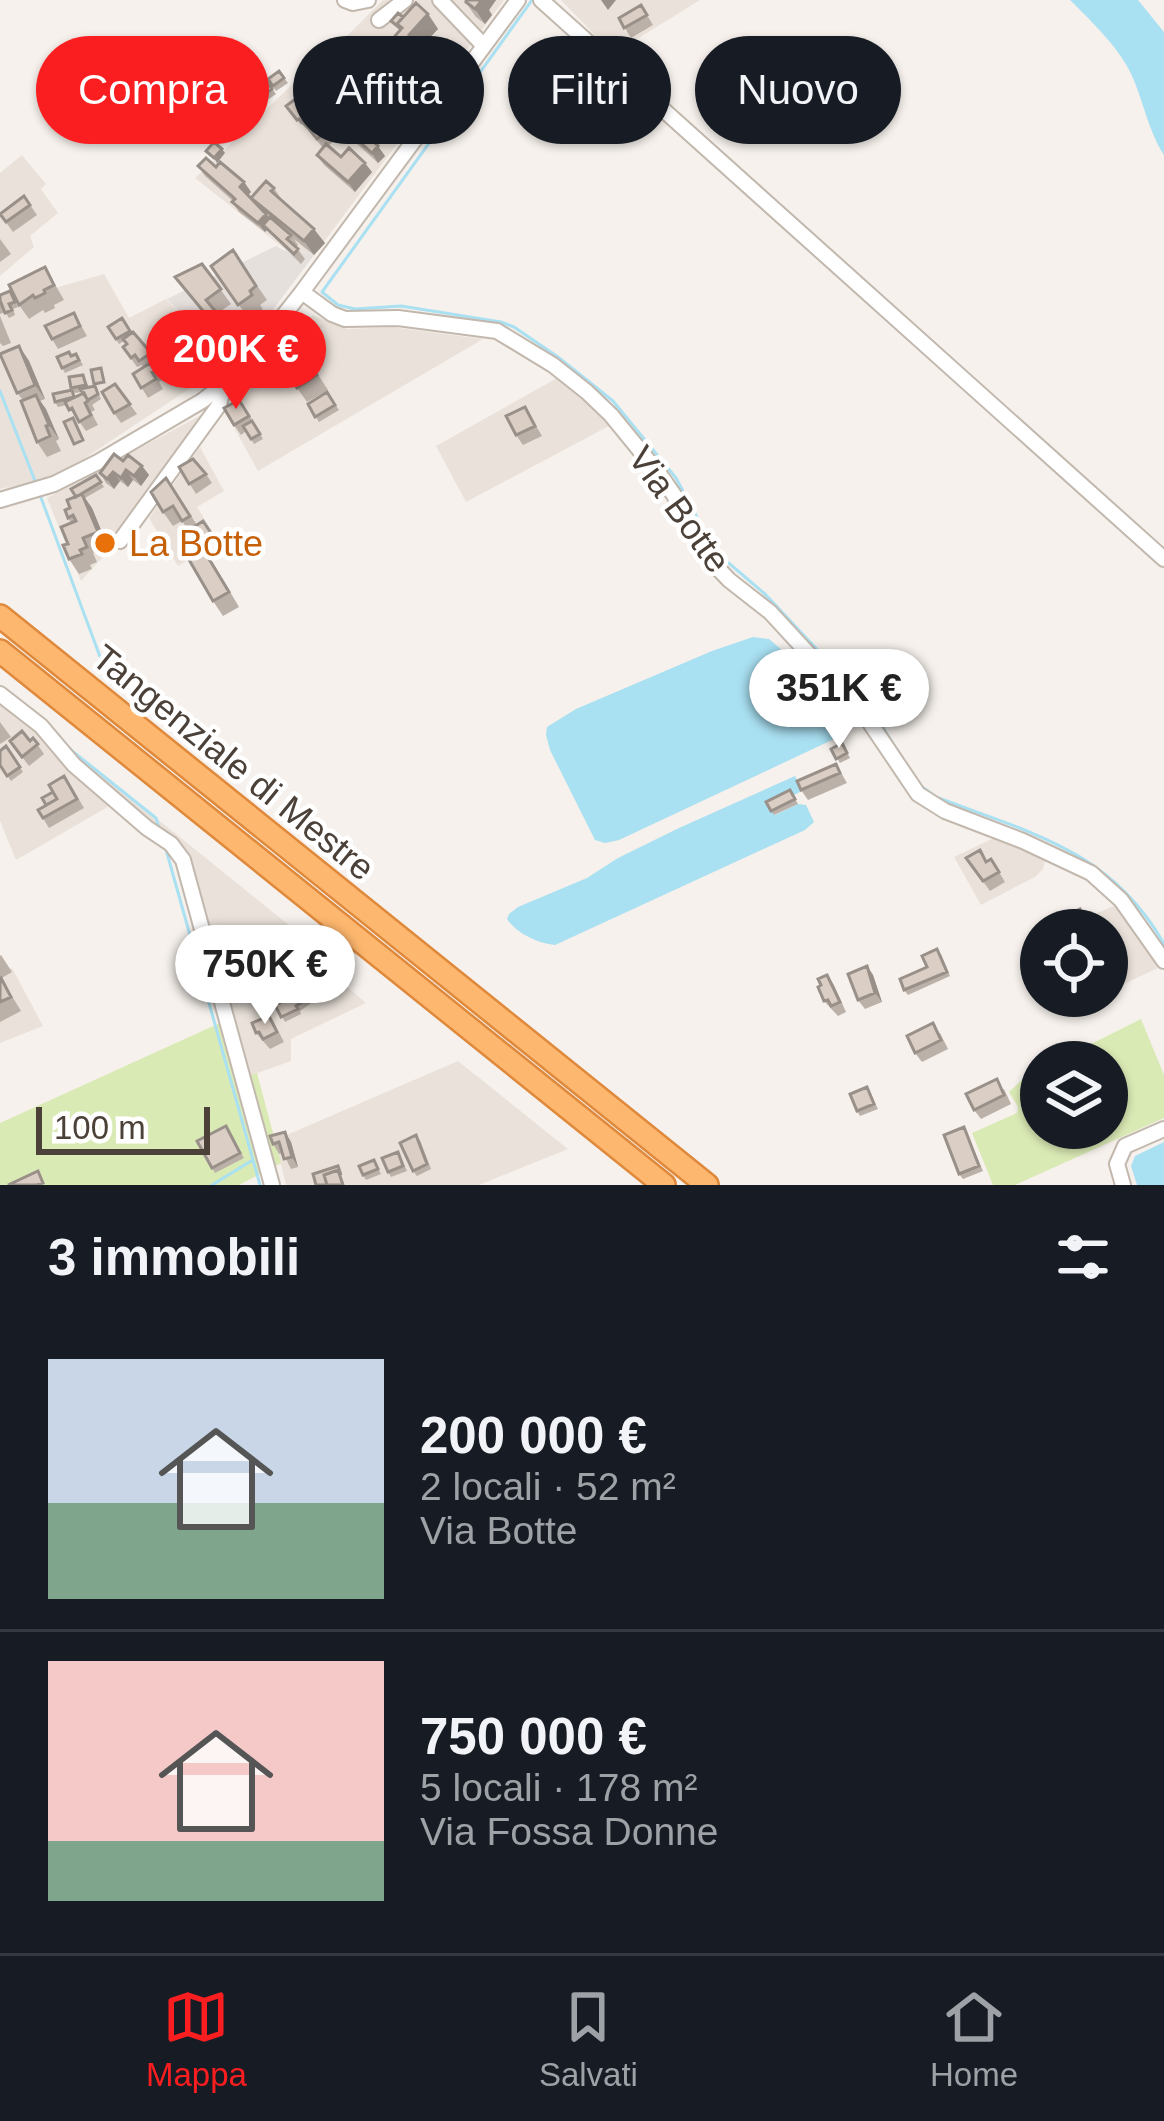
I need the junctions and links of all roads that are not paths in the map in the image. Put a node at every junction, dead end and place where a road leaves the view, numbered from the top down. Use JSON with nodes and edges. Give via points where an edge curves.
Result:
{"nodes":[{"id":1,"x":345,"y":0,"type":"edge"},
{"id":2,"x":368,"y":0,"type":"edge"},
{"id":3,"x":405,"y":0,"type":"edge"},
{"id":4,"x":440,"y":0,"type":"edge"},
{"id":5,"x":518,"y":0,"type":"edge"},
{"id":6,"x":541,"y":0,"type":"edge"},
{"id":7,"x":379,"y":20,"type":"dead end"},
{"id":8,"x":474,"y":36,"type":"edge"},
{"id":9,"x":484,"y":46,"type":"edge"},
{"id":10,"x":411,"y":144,"type":"edge"},
{"id":11,"x":302,"y":292,"type":"junction"},
{"id":12,"x":217,"y":391,"type":"junction"},
{"id":13,"x":0,"y":500,"type":"edge"},
{"id":14,"x":120,"y":542,"type":"dead end"},
{"id":15,"x":1164,"y":559,"type":"edge"},
{"id":16,"x":0,"y":616,"type":"edge"},
{"id":17,"x":0,"y":651,"type":"edge"},
{"id":18,"x":0,"y":694,"type":"edge"},
{"id":19,"x":1164,"y":961,"type":"edge"},
{"id":20,"x":1164,"y":1129,"type":"edge"},
{"id":21,"x":272,"y":1185,"type":"edge"},
{"id":22,"x":664,"y":1185,"type":"edge"},
{"id":23,"x":707,"y":1185,"type":"edge"},
{"id":24,"x":1123,"y":1185,"type":"edge"}],
"edges":[{"from":1,"to":2,"type":"street"},
{"from":3,"to":7,"type":"street"},
{"from":4,"to":8,"type":"street"},
{"from":5,"to":9,"type":"street"},
{"from":6,"to":15,"type":"street"},
{"from":10,"to":11,"type":"street"},
{"from":11,"to":12,"type":"street"},
{"from":11,"to":19,"type":"street","name":"Via Botte","via":[[345,319],[497,331],[587,392],[660,476],[712,562],[864,714],[918,794],[1091,873]]},
{"from":12,"to":13,"type":"street","via":[[120,449]]},
{"from":12,"to":14,"type":"street","via":[[219,405]]},
{"from":16,"to":23,"type":"highway","name":"Tangenziale di Mestre"},
{"from":17,"to":22,"type":"highway","name":"Tangenziale di Mestre"},
{"from":18,"to":21,"type":"street","via":[[182,860]]},
{"from":20,"to":24,"type":"street","via":[[1125,1146],[1117,1164]]}]}
